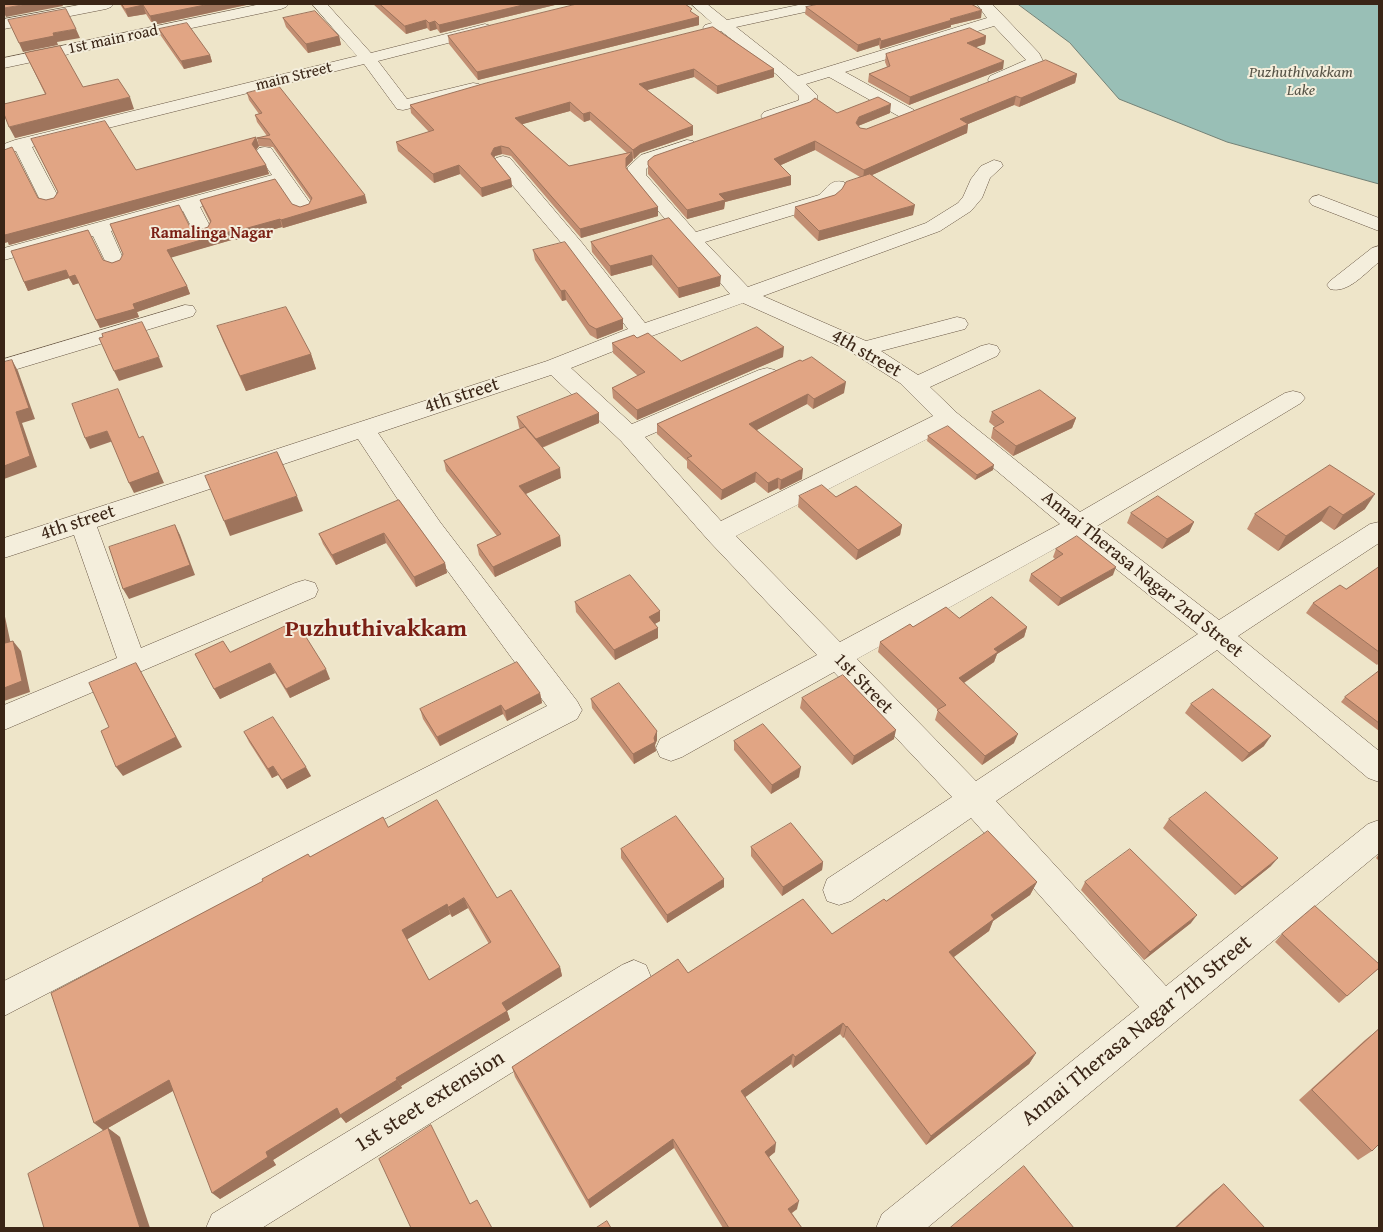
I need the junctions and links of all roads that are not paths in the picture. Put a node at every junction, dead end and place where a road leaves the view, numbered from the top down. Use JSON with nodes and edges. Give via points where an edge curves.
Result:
{"nodes":[{"id":1,"x":106,"y":4,"type":"edge"},
{"id":2,"x":281,"y":4,"type":"edge"},
{"id":3,"x":319,"y":4,"type":"edge"},
{"id":4,"x":698,"y":4,"type":"edge"},
{"id":5,"x":823,"y":4,"type":"edge"},
{"id":6,"x":984,"y":4,"type":"edge"},
{"id":7,"x":998,"y":20,"type":"junction"},
{"id":8,"x":4,"y":24,"type":"edge"},
{"id":9,"x":499,"y":25,"type":"edge"},
{"id":10,"x":722,"y":26,"type":"junction"},
{"id":11,"x":693,"y":33,"type":"edge"},
{"id":12,"x":368,"y":58,"type":"junction"},
{"id":13,"x":4,"y":63,"type":"edge"},
{"id":14,"x":832,"y":72,"type":"junction"},
{"id":15,"x":796,"y":82,"type":"junction"},
{"id":16,"x":490,"y":84,"type":"edge"},
{"id":17,"x":977,"y":87,"type":"edge"},
{"id":18,"x":925,"y":107,"type":"edge"},
{"id":19,"x":908,"y":114,"type":"junction"},
{"id":20,"x":891,"y":121,"type":"edge"},
{"id":21,"x":752,"y":123,"type":"edge"},
{"id":22,"x":700,"y":141,"type":"edge"},
{"id":23,"x":13,"y":147,"type":"edge"},
{"id":24,"x":265,"y":152,"type":"edge"},
{"id":25,"x":503,"y":162,"type":"dead end"},
{"id":26,"x":994,"y":166,"type":"dead end"},
{"id":27,"x":283,"y":178,"type":"junction"},
{"id":28,"x":837,"y":186,"type":"dead end"},
{"id":29,"x":1319,"y":200,"type":"dead end"},
{"id":30,"x":51,"y":202,"type":"edge"},
{"id":31,"x":188,"y":203,"type":"junction"},
{"id":32,"x":303,"y":207,"type":"edge"},
{"id":33,"x":1379,"y":226,"type":"edge"},
{"id":34,"x":99,"y":227,"type":"junction"},
{"id":35,"x":202,"y":230,"type":"edge"},
{"id":36,"x":693,"y":239,"type":"junction"},
{"id":37,"x":1379,"y":252,"type":"edge"},
{"id":38,"x":4,"y":254,"type":"edge"},
{"id":39,"x":115,"y":263,"type":"edge"},
{"id":40,"x":1337,"y":285,"type":"dead end"},
{"id":41,"x":744,"y":296,"type":"junction"},
{"id":42,"x":185,"y":311,"type":"dead end"},
{"id":43,"x":957,"y":324,"type":"dead end"},
{"id":44,"x":641,"y":332,"type":"junction"},
{"id":45,"x":863,"y":349,"type":"junction"},
{"id":46,"x":990,"y":351,"type":"dead end"},
{"id":47,"x":789,"y":365,"type":"edge"},
{"id":48,"x":4,"y":366,"type":"edge"},
{"id":49,"x":555,"y":366,"type":"junction"},
{"id":50,"x":912,"y":382,"type":"junction"},
{"id":51,"x":1293,"y":398,"type":"dead end"},
{"id":52,"x":949,"y":418,"type":"junction"},
{"id":53,"x":363,"y":428,"type":"junction"},
{"id":54,"x":629,"y":435,"type":"junction"},
{"id":55,"x":82,"y":522,"type":"junction"},
{"id":56,"x":1078,"y":525,"type":"junction"},
{"id":57,"x":1379,"y":531,"type":"edge"},
{"id":58,"x":718,"y":534,"type":"junction"},
{"id":59,"x":4,"y":548,"type":"edge"},
{"id":60,"x":305,"y":590,"type":"dead end"},
{"id":61,"x":1218,"y":635,"type":"junction"},
{"id":62,"x":837,"y":656,"type":"junction"},
{"id":63,"x":133,"y":664,"type":"junction"},
{"id":64,"x":4,"y":718,"type":"edge"},
{"id":65,"x":671,"y":748,"type":"dead end"},
{"id":66,"x":1379,"y":769,"type":"edge"},
{"id":67,"x":973,"y":798,"type":"junction"},
{"id":68,"x":1379,"y":834,"type":"edge"},
{"id":69,"x":838,"y":890,"type":"dead end"},
{"id":70,"x":634,"y":977,"type":"dead end"},
{"id":71,"x":4,"y":999,"type":"edge"},
{"id":72,"x":1164,"y":1009,"type":"junction"},
{"id":73,"x":226,"y":1228,"type":"edge"},
{"id":74,"x":896,"y":1228,"type":"edge"}],
"edges":[{"from":1,"to":8,"type":"street"},
{"from":2,"to":13,"type":"street","name":"1st main road"},
{"from":3,"to":12,"type":"street"},
{"from":4,"to":10,"type":"street"},
{"from":5,"to":10,"type":"street"},
{"from":6,"to":7,"type":"street"},
{"from":7,"to":14,"type":"street"},
{"from":7,"to":17,"type":"street","via":[[1035,61]]},
{"from":9,"to":12,"type":"street","name":"main Street"},
{"from":10,"to":11,"type":"street"},
{"from":10,"to":15,"type":"street"},
{"from":12,"to":16,"type":"street","via":[[404,105]]},
{"from":12,"to":23,"type":"street","name":"main Street"},
{"from":14,"to":15,"type":"street"},
{"from":14,"to":19,"type":"street"},
{"from":15,"to":21,"type":"street","via":[[808,95],[808,102]]},
{"from":18,"to":19,"type":"street"},
{"from":19,"to":20,"type":"street"},
{"from":22,"to":36,"type":"street","via":[[647,159],[637,166],[637,176],[665,222]]},
{"from":23,"to":30,"type":"street"},
{"from":24,"to":27,"type":"street"},
{"from":25,"to":44,"type":"street","via":[[585,245]]},
{"from":26,"to":41,"type":"street","via":[[982,172],[968,202],[933,227]]},
{"from":27,"to":31,"type":"street"},
{"from":27,"to":32,"type":"street"},
{"from":28,"to":36,"type":"street","via":[[826,199]]},
{"from":29,"to":33,"type":"street"},
{"from":31,"to":34,"type":"street"},
{"from":31,"to":35,"type":"street"},
{"from":34,"to":38,"type":"street"},
{"from":34,"to":39,"type":"street"},
{"from":36,"to":41,"type":"street"},
{"from":37,"to":40,"type":"street"},
{"from":41,"to":44,"type":"street","name":"4th street"},
{"from":41,"to":45,"type":"street","name":"4th street"},
{"from":42,"to":48,"type":"street"},
{"from":43,"to":45,"type":"street"},
{"from":44,"to":49,"type":"street","name":"4th street"},
{"from":45,"to":50,"type":"street","name":"4th street"},
{"from":46,"to":50,"type":"street"},
{"from":47,"to":54,"type":"street"},
{"from":49,"to":53,"type":"street","name":"4th street"},
{"from":49,"to":54,"type":"street","name":"1st Street"},
{"from":50,"to":52,"type":"street","name":"Annai Therasa Nagar 2nd Street"},
{"from":51,"to":56,"type":"street"},
{"from":52,"to":56,"type":"street","name":"Annai Therasa Nagar 2nd Street"},
{"from":52,"to":58,"type":"street"},
{"from":53,"to":55,"type":"street","name":"4th street"},
{"from":53,"to":71,"type":"street","via":[[431,529],[567,710]]},
{"from":54,"to":58,"type":"street","name":"1st Street"},
{"from":55,"to":59,"type":"street","name":"4th street"},
{"from":55,"to":63,"type":"street"},
{"from":56,"to":61,"type":"street","name":"Annai Therasa Nagar 2nd Street"},
{"from":56,"to":62,"type":"street"},
{"from":57,"to":61,"type":"street"},
{"from":58,"to":62,"type":"street","name":"1st Street"},
{"from":60,"to":63,"type":"street"},
{"from":61,"to":66,"type":"street","name":"Annai Therasa Nagar 2nd Street"},
{"from":61,"to":67,"type":"street"},
{"from":62,"to":65,"type":"street"},
{"from":62,"to":67,"type":"street","name":"1st Street"},
{"from":63,"to":64,"type":"street"},
{"from":67,"to":69,"type":"street"},
{"from":67,"to":72,"type":"street","name":"1st Street"},
{"from":68,"to":72,"type":"street","name":"Annai Therasa Nagar 7th Street"},
{"from":70,"to":73,"type":"street","name":"1st steet extension"},
{"from":72,"to":74,"type":"street","name":"Annai Therasa Nagar 7th Street"}]}
